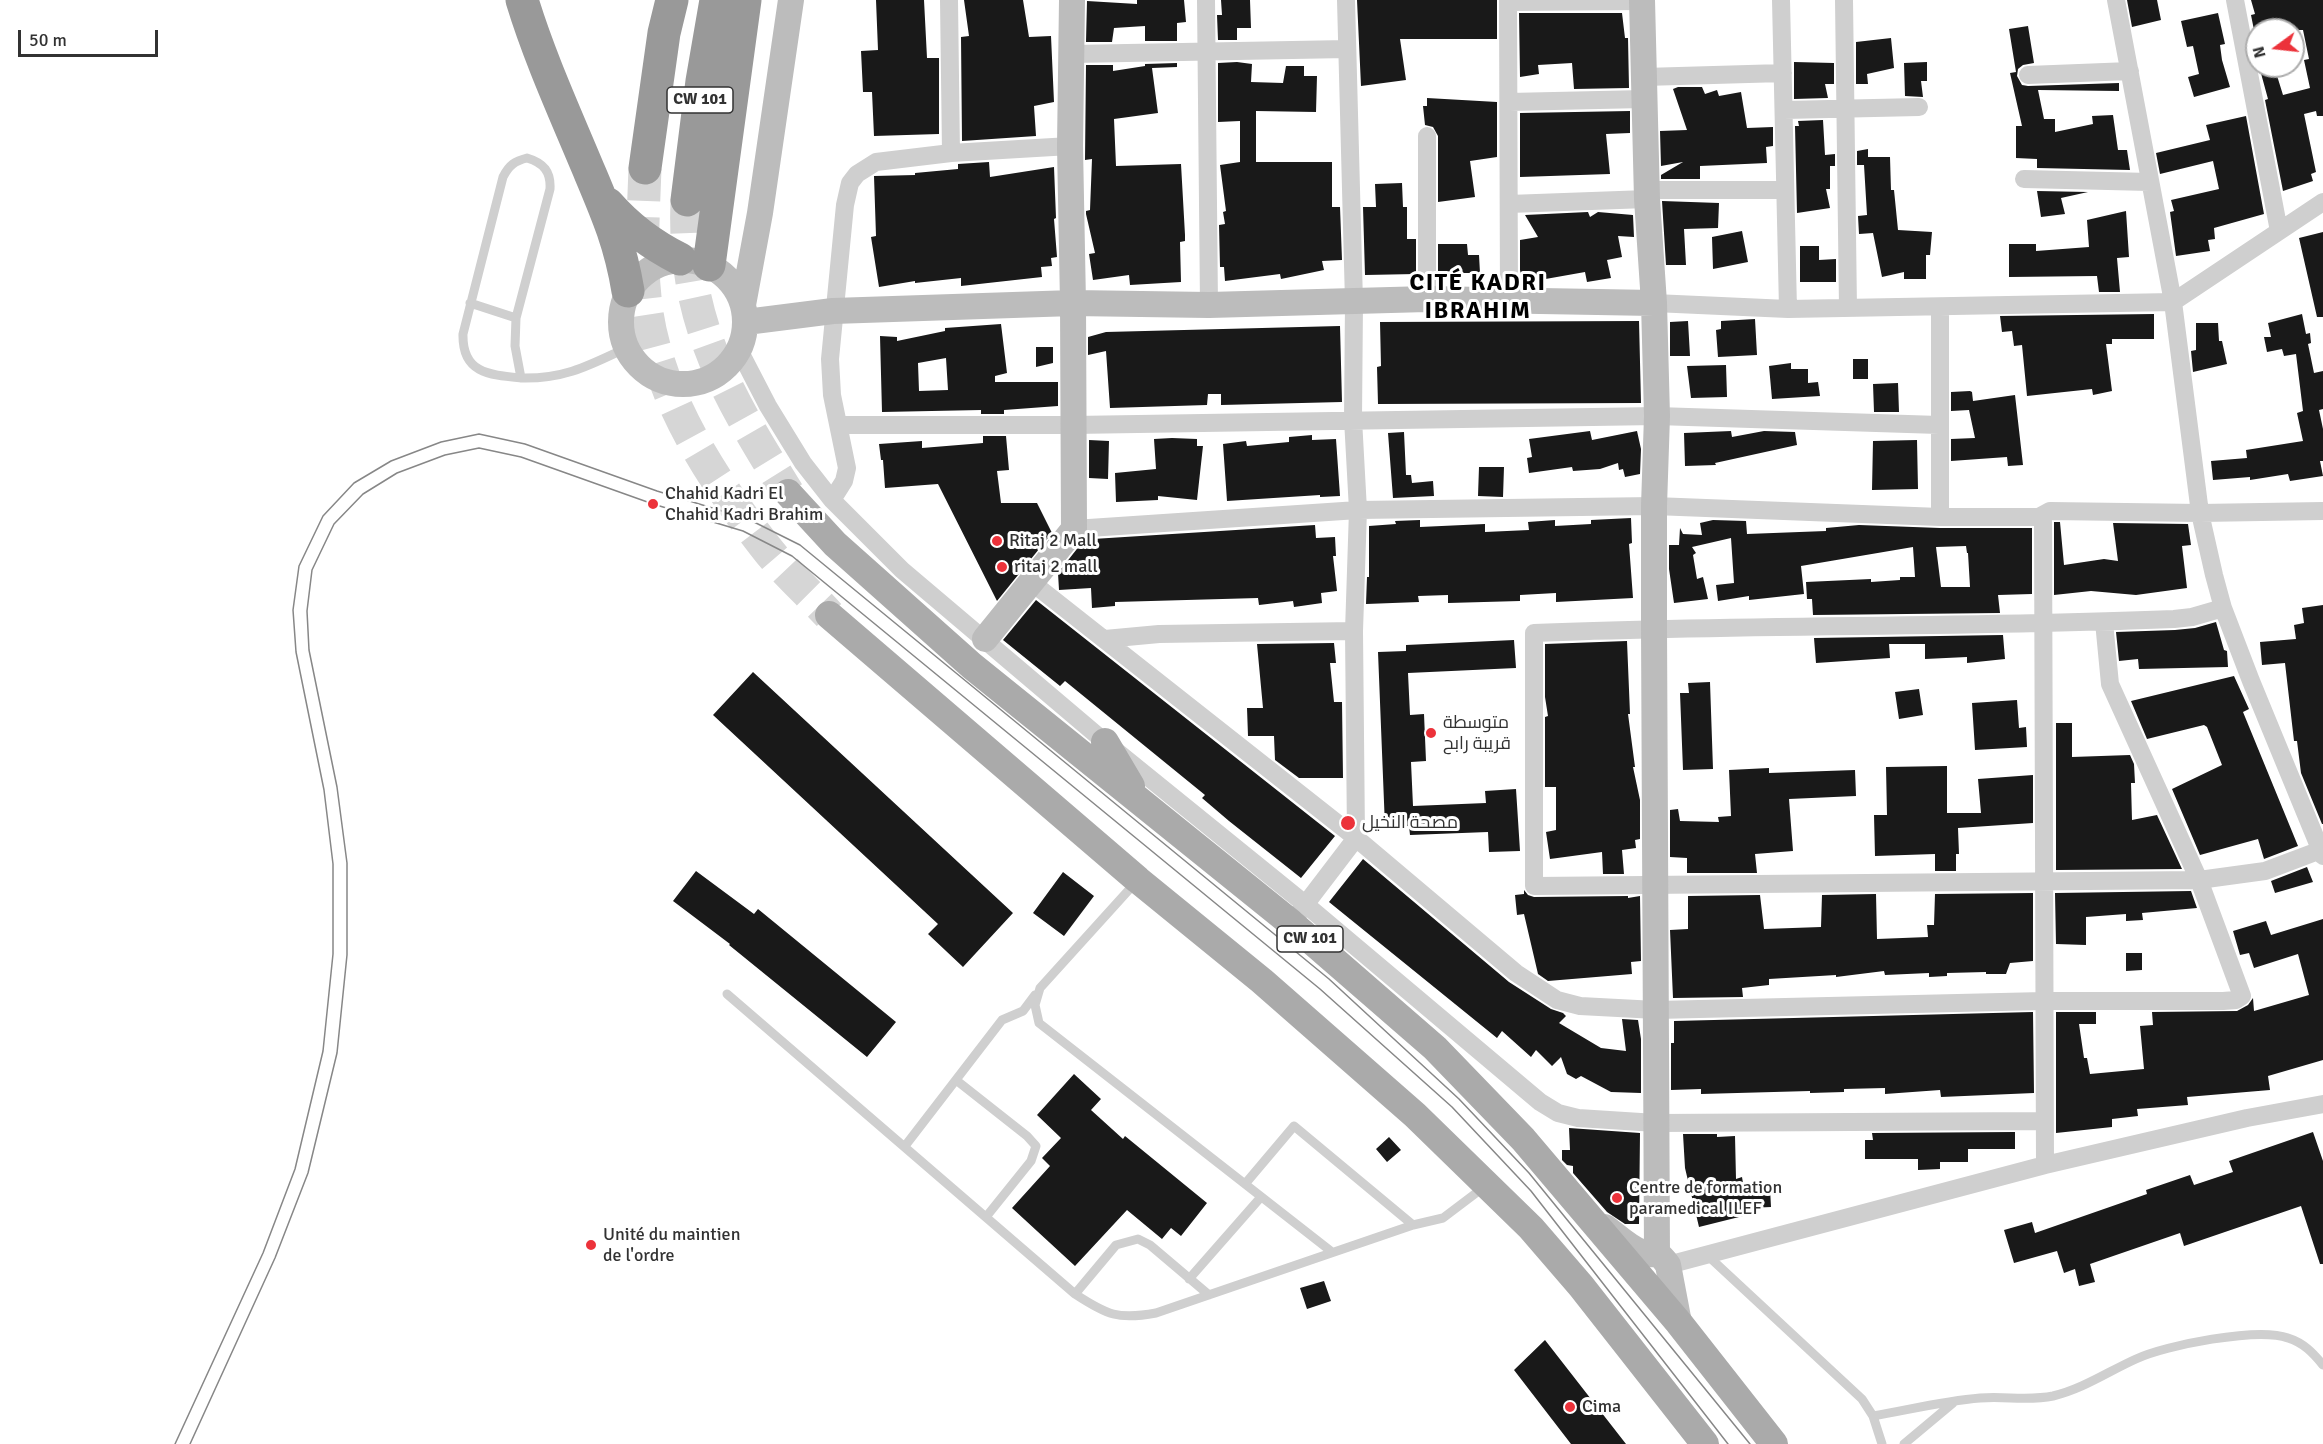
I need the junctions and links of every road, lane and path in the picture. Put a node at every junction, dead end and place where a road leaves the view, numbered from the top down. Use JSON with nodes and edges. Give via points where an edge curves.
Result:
{"nodes":[{"id":1,"x":522,"y":0,"type":"edge"},
{"id":2,"x":672,"y":0,"type":"edge"},
{"id":3,"x":716,"y":0,"type":"edge"},
{"id":4,"x":745,"y":0,"type":"edge"},
{"id":5,"x":790,"y":0,"type":"edge"},
{"id":6,"x":949,"y":0,"type":"edge"},
{"id":7,"x":1072,"y":0,"type":"edge"},
{"id":8,"x":1206,"y":0,"type":"edge"},
{"id":9,"x":1346,"y":0,"type":"edge"},
{"id":10,"x":1781,"y":0,"type":"edge"},
{"id":11,"x":1844,"y":0,"type":"edge"},
{"id":12,"x":2116,"y":0,"type":"edge"},
{"id":13,"x":2235,"y":0,"type":"edge"},
{"id":14,"x":1508,"y":1,"type":"edge"},
{"id":15,"x":1642,"y":1,"type":"edge"},
{"id":16,"x":1347,"y":49,"type":"junction"},
{"id":17,"x":1207,"y":53,"type":"junction"},
{"id":18,"x":1072,"y":54,"type":"junction"},
{"id":19,"x":2130,"y":71,"type":"junction"},
{"id":20,"x":1783,"y":73,"type":"junction"},
{"id":21,"x":2028,"y":75,"type":"dead end"},
{"id":22,"x":1644,"y":88,"type":"junction"},
{"id":23,"x":1509,"y":102,"type":"junction"},
{"id":24,"x":1919,"y":107,"type":"dead end"},
{"id":25,"x":1846,"y":109,"type":"junction"},
{"id":26,"x":1784,"y":110,"type":"junction"},
{"id":27,"x":1427,"y":136,"type":"dead end"},
{"id":28,"x":1070,"y":146,"type":"junction"},
{"id":29,"x":951,"y":153,"type":"junction"},
{"id":30,"x":645,"y":168,"type":"tunnel mouth"},
{"id":31,"x":2024,"y":179,"type":"dead end"},
{"id":32,"x":2150,"y":182,"type":"junction"},
{"id":33,"x":598,"y":189,"type":"junction"},
{"id":34,"x":1785,"y":190,"type":"junction"},
{"id":35,"x":1647,"y":194,"type":"junction"},
{"id":36,"x":687,"y":200,"type":"tunnel mouth"},
{"id":37,"x":2323,"y":202,"type":"edge"},
{"id":38,"x":1509,"y":204,"type":"junction"},
{"id":39,"x":760,"y":213,"type":"junction"},
{"id":40,"x":2279,"y":231,"type":"junction"},
{"id":41,"x":703,"y":265,"type":"junction"},
{"id":42,"x":628,"y":291,"type":"junction"},
{"id":43,"x":1427,"y":299,"type":"junction"},
{"id":44,"x":1509,"y":301,"type":"junction"},
{"id":45,"x":1354,"y":302,"type":"junction"},
{"id":46,"x":2173,"y":302,"type":"junction"},
{"id":47,"x":470,"y":303,"type":"junction"},
{"id":48,"x":1074,"y":303,"type":"junction"},
{"id":49,"x":1654,"y":303,"type":"junction"},
{"id":50,"x":1209,"y":306,"type":"junction"},
{"id":51,"x":1940,"y":307,"type":"junction"},
{"id":52,"x":1848,"y":308,"type":"junction"},
{"id":53,"x":1788,"y":309,"type":"junction"},
{"id":54,"x":833,"y":311,"type":"junction"},
{"id":55,"x":744,"y":313,"type":"junction"},
{"id":56,"x":516,"y":318,"type":"junction"},
{"id":57,"x":626,"y":348,"type":"junction"},
{"id":58,"x":739,"y":350,"type":"junction"},
{"id":59,"x":521,"y":378,"type":"junction"},
{"id":60,"x":1657,"y":416,"type":"junction"},
{"id":61,"x":1353,"y":420,"type":"junction"},
{"id":62,"x":839,"y":424,"type":"junction"},
{"id":63,"x":1073,"y":425,"type":"junction"},
{"id":64,"x":1939,"y":425,"type":"junction"},
{"id":65,"x":788,"y":493,"type":"tunnel mouth"},
{"id":66,"x":832,"y":500,"type":"junction"},
{"id":67,"x":1654,"y":506,"type":"junction"},
{"id":68,"x":1358,"y":510,"type":"junction"},
{"id":69,"x":2323,"y":511,"type":"edge"},
{"id":70,"x":2200,"y":513,"type":"junction"},
{"id":71,"x":2043,"y":515,"type":"junction"},
{"id":72,"x":1940,"y":517,"type":"junction"},
{"id":73,"x":1074,"y":529,"type":"junction"},
{"id":74,"x":1030,"y":580,"type":"junction"},
{"id":75,"x":2223,"y":608,"type":"junction"},
{"id":76,"x":830,"y":615,"type":"tunnel mouth"},
{"id":77,"x":2104,"y":622,"type":"junction"},
{"id":78,"x":2044,"y":624,"type":"junction"},
{"id":79,"x":1654,"y":628,"type":"junction"},
{"id":80,"x":1354,"y":631,"type":"junction"},
{"id":81,"x":985,"y":639,"type":"junction"},
{"id":82,"x":1105,"y":639,"type":"junction"},
{"id":83,"x":1105,"y":742,"type":"junction"},
{"id":84,"x":1139,"y":801,"type":"junction"},
{"id":85,"x":1356,"y":838,"type":"junction"},
{"id":86,"x":2322,"y":853,"type":"edge"},
{"id":87,"x":1138,"y":880,"type":"junction"},
{"id":88,"x":2199,"y":880,"type":"junction"},
{"id":89,"x":2044,"y":881,"type":"junction"},
{"id":90,"x":1655,"y":886,"type":"junction"},
{"id":91,"x":1298,"y":914,"type":"junction"},
{"id":92,"x":1040,"y":988,"type":"junction"},
{"id":93,"x":727,"y":994,"type":"dead end"},
{"id":94,"x":2044,"y":1001,"type":"junction"},
{"id":95,"x":1656,"y":1010,"type":"junction"},
{"id":96,"x":956,"y":1080,"type":"junction"},
{"id":97,"x":2323,"y":1104,"type":"edge"},
{"id":98,"x":2044,"y":1121,"type":"junction"},
{"id":99,"x":1656,"y":1123,"type":"junction"},
{"id":100,"x":905,"y":1146,"type":"junction"},
{"id":101,"x":2045,"y":1165,"type":"junction"},
{"id":102,"x":1245,"y":1184,"type":"junction"},
{"id":103,"x":1487,"y":1185,"type":"junction"},
{"id":104,"x":1261,"y":1197,"type":"junction"},
{"id":105,"x":1586,"y":1214,"type":"junction"},
{"id":106,"x":986,"y":1217,"type":"junction"},
{"id":107,"x":1413,"y":1224,"type":"junction"},
{"id":108,"x":1332,"y":1252,"type":"junction"},
{"id":109,"x":1707,"y":1255,"type":"junction"},
{"id":110,"x":1663,"y":1259,"type":"junction"},
{"id":111,"x":1189,"y":1279,"type":"junction"},
{"id":112,"x":1075,"y":1294,"type":"junction"},
{"id":113,"x":1209,"y":1295,"type":"junction"},
{"id":114,"x":1679,"y":1323,"type":"junction"},
{"id":115,"x":2323,"y":1365,"type":"edge"},
{"id":116,"x":1955,"y":1402,"type":"junction"},
{"id":117,"x":1873,"y":1416,"type":"junction"},
{"id":118,"x":1705,"y":1444,"type":"edge"},
{"id":119,"x":1774,"y":1444,"type":"edge"},
{"id":120,"x":1882,"y":1444,"type":"edge"},
{"id":121,"x":1904,"y":1444,"type":"edge"}],
"edges":[{"from":1,"to":33,"type":"highway"},
{"from":2,"to":30,"type":"highway","number":"CW 101"},
{"from":3,"to":36,"type":"highway","number":"CW 101"},
{"from":4,"to":41,"type":"highway"},
{"from":5,"to":39,"type":"street"},
{"from":6,"to":29,"type":"street"},
{"from":7,"to":18,"type":"street"},
{"from":8,"to":17,"type":"street"},
{"from":9,"to":16,"type":"street"},
{"from":10,"to":20,"type":"street"},
{"from":11,"to":25,"type":"street"},
{"from":12,"to":19,"type":"street"},
{"from":13,"to":40,"type":"street"},
{"from":14,"to":15,"type":"street"},
{"from":14,"to":23,"type":"street"},
{"from":15,"to":22,"type":"street"},
{"from":16,"to":17,"type":"street"},
{"from":16,"to":45,"type":"street"},
{"from":17,"to":18,"type":"street"},
{"from":17,"to":50,"type":"street"},
{"from":18,"to":28,"type":"street"},
{"from":19,"to":21,"type":"street"},
{"from":19,"to":32,"type":"street"},
{"from":20,"to":22,"type":"street"},
{"from":20,"to":26,"type":"street"},
{"from":22,"to":23,"type":"street"},
{"from":22,"to":35,"type":"street"},
{"from":23,"to":38,"type":"street"},
{"from":24,"to":25,"type":"street"},
{"from":25,"to":26,"type":"street"},
{"from":25,"to":52,"type":"street"},
{"from":26,"to":34,"type":"street"},
{"from":27,"to":43,"type":"street"},
{"from":28,"to":29,"type":"street"},
{"from":28,"to":48,"type":"street"},
{"from":29,"to":54,"type":"street","via":[[876,162],[857,174],[846,193]]},
{"from":31,"to":32,"type":"street"},
{"from":32,"to":46,"type":"street"},
{"from":33,"to":41,"type":"highway","via":[[633,230],[648,241]]},
{"from":33,"to":42,"type":"highway","via":[[617,239]]},
{"from":34,"to":35,"type":"street"},
{"from":34,"to":53,"type":"street"},
{"from":35,"to":38,"type":"street"},
{"from":35,"to":49,"type":"street"},
{"from":37,"to":40,"type":"street"},
{"from":38,"to":44,"type":"street"},
{"from":39,"to":41,"type":"street","via":[[742,243]]},
{"from":39,"to":55,"type":"street"},
{"from":40,"to":46,"type":"street"},
{"from":41,"to":42,"type":"street","via":[[659,264],[641,275]]},
{"from":41,"to":55,"type":"street","via":[[730,280]]},
{"from":42,"to":57,"type":"street","via":[[621,329]]},
{"from":43,"to":44,"type":"street"},
{"from":43,"to":45,"type":"street"},
{"from":44,"to":49,"type":"street"},
{"from":45,"to":50,"type":"street"},
{"from":45,"to":61,"type":"street"},
{"from":46,"to":51,"type":"street"},
{"from":46,"to":70,"type":"street"},
{"from":47,"to":56,"type":"lane"},
{"from":47,"to":56,"type":"lane","via":[[503,177],[517,160],[538,161],[551,178],[550,189]]},
{"from":47,"to":59,"type":"lane","via":[[463,344],[472,364],[490,375]]},
{"from":48,"to":50,"type":"street"},
{"from":48,"to":54,"type":"street"},
{"from":48,"to":63,"type":"street"},
{"from":49,"to":53,"type":"street"},
{"from":49,"to":60,"type":"street"},
{"from":51,"to":52,"type":"street"},
{"from":51,"to":64,"type":"street"},
{"from":52,"to":53,"type":"street"},
{"from":54,"to":55,"type":"street"},
{"from":54,"to":62,"type":"street","via":[[830,359]]},
{"from":55,"to":58,"type":"street","via":[[744,336]]},
{"from":56,"to":59,"type":"lane","via":[[515,346]]},
{"from":57,"to":58,"type":"street","via":[[653,377],[672,384],[692,384],[711,378],[727,367]]},
{"from":57,"to":59,"type":"lane","via":[[560,376]]},
{"from":58,"to":66,"type":"street","via":[[803,463]]},
{"from":60,"to":61,"type":"street"},
{"from":60,"to":64,"type":"street"},
{"from":60,"to":67,"type":"street"},
{"from":61,"to":63,"type":"street"},
{"from":61,"to":68,"type":"street"},
{"from":62,"to":63,"type":"street"},
{"from":62,"to":66,"type":"street","via":[[847,468]]},
{"from":63,"to":73,"type":"street"},
{"from":64,"to":72,"type":"street"},
{"from":65,"to":84,"type":"main road","number":"CW 101","via":[[835,544],[895,599]]},
{"from":66,"to":81,"type":"street","via":[[902,570]]},
{"from":67,"to":68,"type":"street"},
{"from":67,"to":72,"type":"street"},
{"from":67,"to":79,"type":"street"},
{"from":68,"to":73,"type":"street"},
{"from":68,"to":80,"type":"street"},
{"from":69,"to":70,"type":"street"},
{"from":70,"to":71,"type":"street","via":[[2050,511]]},
{"from":70,"to":75,"type":"street"},
{"from":71,"to":72,"type":"street"},
{"from":71,"to":78,"type":"street"},
{"from":73,"to":74,"type":"street"},
{"from":74,"to":81,"type":"street"},
{"from":74,"to":82,"type":"street"},
{"from":75,"to":77,"type":"street","via":[[2175,619]]},
{"from":75,"to":86,"type":"street"},
{"from":76,"to":87,"type":"main road"},
{"from":77,"to":78,"type":"street"},
{"from":77,"to":88,"type":"street","via":[[2110,684]]},
{"from":78,"to":79,"type":"street"},
{"from":78,"to":89,"type":"street"},
{"from":79,"to":90,"type":"street"},
{"from":79,"to":90,"type":"street","via":[[1534,633],[1534,886]]},
{"from":80,"to":82,"type":"street","via":[[1159,634]]},
{"from":80,"to":85,"type":"street"},
{"from":81,"to":83,"type":"street"},
{"from":82,"to":85,"type":"street"},
{"from":83,"to":84,"type":"main road"},
{"from":83,"to":91,"type":"street"},
{"from":84,"to":91,"type":"main road","number":"CW 101"},
{"from":85,"to":91,"type":"street"},
{"from":85,"to":95,"type":"street","via":[[1516,973],[1557,1000],[1580,1006]]},
{"from":86,"to":88,"type":"street","via":[[2265,871]]},
{"from":87,"to":92,"type":"lane"},
{"from":87,"to":103,"type":"main road","via":[[1415,1114]]},
{"from":88,"to":89,"type":"street"},
{"from":88,"to":94,"type":"street","via":[[2241,996],[2236,1000]]},
{"from":89,"to":90,"type":"street"},
{"from":89,"to":94,"type":"street"},
{"from":90,"to":95,"type":"street"},
{"from":91,"to":99,"type":"street","via":[[1558,1113]]},
{"from":91,"to":105,"type":"main road","number":"CW 101","via":[[1523,1138]]},
{"from":92,"to":96,"type":"lane","via":[[1023,1011],[1002,1020]]},
{"from":92,"to":102,"type":"lane","via":[[1035,1005],[1039,1023]]},
{"from":93,"to":100,"type":"lane"},
{"from":94,"to":95,"type":"street"},
{"from":94,"to":98,"type":"street"},
{"from":95,"to":99,"type":"street"},
{"from":96,"to":100,"type":"lane"},
{"from":96,"to":106,"type":"lane","via":[[1036,1146],[1031,1161]]},
{"from":97,"to":101,"type":"street"},
{"from":98,"to":99,"type":"street"},
{"from":98,"to":101,"type":"street"},
{"from":99,"to":110,"type":"street"},
{"from":100,"to":106,"type":"lane"},
{"from":101,"to":109,"type":"street"},
{"from":102,"to":104,"type":"lane"},
{"from":102,"to":107,"type":"lane","via":[[1294,1126]]},
{"from":103,"to":107,"type":"lane","via":[[1443,1218]]},
{"from":103,"to":118,"type":"main road","via":[[1581,1286]]},
{"from":104,"to":108,"type":"lane"},
{"from":104,"to":111,"type":"lane"},
{"from":105,"to":110,"type":"street","via":[[1641,1252]]},
{"from":105,"to":114,"type":"main road","number":"CW 101"},
{"from":106,"to":112,"type":"lane"},
{"from":107,"to":108,"type":"lane"},
{"from":108,"to":113,"type":"lane"},
{"from":109,"to":110,"type":"street"},
{"from":109,"to":117,"type":"lane","via":[[1855,1391]]},
{"from":110,"to":114,"type":"street"},
{"from":111,"to":112,"type":"lane","via":[[1138,1239],[1116,1245]]},
{"from":111,"to":113,"type":"lane"},
{"from":112,"to":113,"type":"lane","via":[[1101,1311],[1129,1318]]},
{"from":114,"to":119,"type":"main road","number":"CW 101"},
{"from":115,"to":116,"type":"lane","via":[[2299,1342],[2262,1334],[2153,1352],[2052,1396]]},
{"from":116,"to":117,"type":"lane"},
{"from":116,"to":121,"type":"lane"},
{"from":117,"to":120,"type":"lane"}]}
